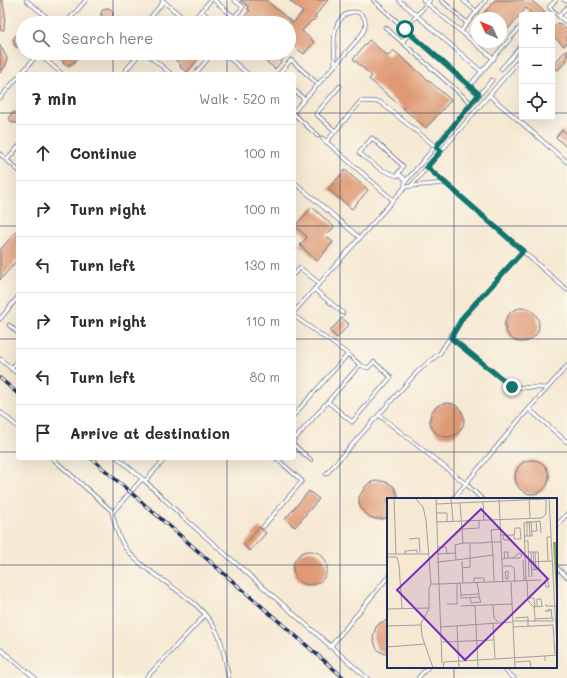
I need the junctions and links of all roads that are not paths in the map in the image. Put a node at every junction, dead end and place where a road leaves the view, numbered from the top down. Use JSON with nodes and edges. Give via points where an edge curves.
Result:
{"nodes":[{"id":1,"x":26,"y":0,"type":"edge"},
{"id":2,"x":86,"y":0,"type":"edge"},
{"id":3,"x":211,"y":0,"type":"edge"},
{"id":4,"x":214,"y":0,"type":"edge"},
{"id":5,"x":234,"y":0,"type":"edge"},
{"id":6,"x":373,"y":0,"type":"edge"},
{"id":7,"x":398,"y":0,"type":"edge"},
{"id":8,"x":423,"y":0,"type":"edge"},
{"id":9,"x":441,"y":0,"type":"edge"},
{"id":10,"x":463,"y":0,"type":"edge"},
{"id":11,"x":486,"y":0,"type":"edge"},
{"id":12,"x":556,"y":0,"type":"edge"},
{"id":13,"x":163,"y":1,"type":"edge"},
{"id":14,"x":429,"y":2,"type":"edge"},
{"id":15,"x":567,"y":7,"type":"edge"},
{"id":16,"x":201,"y":11,"type":"junction"},
{"id":17,"x":477,"y":12,"type":"joint"},
{"id":18,"x":45,"y":16,"type":"edge"},
{"id":19,"x":72,"y":16,"type":"edge"},
{"id":20,"x":151,"y":16,"type":"edge"},
{"id":21,"x":181,"y":16,"type":"edge"},
{"id":22,"x":196,"y":16,"type":"edge"},
{"id":23,"x":207,"y":16,"type":"edge"},
{"id":24,"x":233,"y":16,"type":"edge"},
{"id":25,"x":235,"y":16,"type":"edge"},
{"id":26,"x":416,"y":16,"type":"junction"},
{"id":27,"x":559,"y":16,"type":"junction"},
{"id":28,"x":471,"y":19,"type":"edge"},
{"id":29,"x":467,"y":23,"type":"junction"},
{"id":30,"x":567,"y":23,"type":"edge"},
{"id":31,"x":385,"y":27,"type":"dead end"},
{"id":32,"x":405,"y":29,"type":"junction"},
{"id":33,"x":519,"y":29,"type":"edge"},
{"id":34,"x":460,"y":31,"type":"junction"},
{"id":35,"x":410,"y":33,"type":"junction"},
{"id":36,"x":402,"y":42,"type":"junction"},
{"id":37,"x":519,"y":48,"type":"edge"},
{"id":38,"x":494,"y":59,"type":"junction"},
{"id":39,"x":33,"y":60,"type":"edge"},
{"id":40,"x":47,"y":60,"type":"edge"},
{"id":41,"x":134,"y":60,"type":"edge"},
{"id":42,"x":154,"y":60,"type":"edge"},
{"id":43,"x":207,"y":60,"type":"edge"},
{"id":44,"x":231,"y":60,"type":"edge"},
{"id":45,"x":291,"y":60,"type":"edge"},
{"id":46,"x":291,"y":60,"type":"edge"},
{"id":47,"x":519,"y":60,"type":"edge"},
{"id":48,"x":335,"y":65,"type":"junction"},
{"id":49,"x":501,"y":69,"type":"dead end"},
{"id":50,"x":126,"y":70,"type":"dead end"},
{"id":51,"x":23,"y":72,"type":"edge"},
{"id":52,"x":60,"y":72,"type":"edge"},
{"id":53,"x":169,"y":72,"type":"edge"},
{"id":54,"x":197,"y":72,"type":"edge"},
{"id":55,"x":246,"y":72,"type":"edge"},
{"id":56,"x":281,"y":72,"type":"edge"},
{"id":57,"x":482,"y":72,"type":"junction"},
{"id":58,"x":16,"y":79,"type":"edge"},
{"id":59,"x":492,"y":80,"type":"dead end"},
{"id":60,"x":318,"y":84,"type":"junction"},
{"id":61,"x":470,"y":85,"type":"junction"},
{"id":62,"x":340,"y":86,"type":"dead end"},
{"id":63,"x":296,"y":92,"type":"edge"},
{"id":64,"x":479,"y":94,"type":"junction"},
{"id":65,"x":489,"y":95,"type":"junction"},
{"id":66,"x":0,"y":98,"type":"edge"},
{"id":67,"x":304,"y":100,"type":"junction"},
{"id":68,"x":472,"y":104,"type":"junction"},
{"id":69,"x":296,"y":110,"type":"edge"},
{"id":70,"x":296,"y":115,"type":"edge"},
{"id":71,"x":335,"y":131,"type":"junction"},
{"id":72,"x":326,"y":142,"type":"junction"},
{"id":73,"x":436,"y":147,"type":"junction"},
{"id":74,"x":16,"y":149,"type":"edge"},
{"id":75,"x":441,"y":151,"type":"junction"},
{"id":76,"x":0,"y":154,"type":"edge"},
{"id":77,"x":7,"y":160,"type":"junction"},
{"id":78,"x":566,"y":161,"type":"edge"},
{"id":79,"x":427,"y":167,"type":"junction"},
{"id":80,"x":16,"y":168,"type":"edge"},
{"id":81,"x":398,"y":173,"type":"junction"},
{"id":82,"x":406,"y":180,"type":"junction"},
{"id":83,"x":446,"y":183,"type":"junction"},
{"id":84,"x":296,"y":184,"type":"edge"},
{"id":85,"x":411,"y":186,"type":"junction"},
{"id":86,"x":405,"y":187,"type":"junction"},
{"id":87,"x":393,"y":200,"type":"junction"},
{"id":88,"x":360,"y":238,"type":"junction"},
{"id":89,"x":523,"y":251,"type":"junction"},
{"id":90,"x":296,"y":272,"type":"edge"},
{"id":91,"x":320,"y":283,"type":"junction"},
{"id":92,"x":314,"y":289,"type":"junction"},
{"id":93,"x":567,"y":290,"type":"edge"},
{"id":94,"x":16,"y":299,"type":"edge"},
{"id":95,"x":296,"y":310,"type":"edge"},
{"id":96,"x":343,"y":313,"type":"dead end"},
{"id":97,"x":296,"y":317,"type":"edge"},
{"id":98,"x":0,"y":319,"type":"edge"},
{"id":99,"x":9,"y":326,"type":"dead end"},
{"id":100,"x":16,"y":331,"type":"edge"},
{"id":101,"x":451,"y":338,"type":"junction"},
{"id":102,"x":348,"y":354,"type":"junction"},
{"id":103,"x":0,"y":359,"type":"edge"},
{"id":104,"x":16,"y":363,"type":"edge"},
{"id":105,"x":360,"y":365,"type":"junction"},
{"id":106,"x":567,"y":366,"type":"edge"},
{"id":107,"x":11,"y":369,"type":"junction"},
{"id":108,"x":16,"y":373,"type":"edge"},
{"id":109,"x":547,"y":388,"type":"junction"},
{"id":110,"x":328,"y":402,"type":"junction"},
{"id":111,"x":529,"y":409,"type":"junction"},
{"id":112,"x":0,"y":412,"type":"edge"},
{"id":113,"x":296,"y":413,"type":"edge"},
{"id":114,"x":379,"y":414,"type":"junction"},
{"id":115,"x":16,"y":426,"type":"edge"},
{"id":116,"x":296,"y":438,"type":"edge"},
{"id":117,"x":567,"y":442,"type":"edge"},
{"id":118,"x":296,"y":447,"type":"edge"},
{"id":119,"x":54,"y":460,"type":"edge"},
{"id":120,"x":120,"y":460,"type":"edge"},
{"id":121,"x":164,"y":460,"type":"edge"},
{"id":122,"x":278,"y":460,"type":"edge"},
{"id":123,"x":311,"y":460,"type":"dead end"},
{"id":124,"x":326,"y":474,"type":"dead end"},
{"id":125,"x":144,"y":480,"type":"junction"},
{"id":126,"x":466,"y":484,"type":"junction"},
{"id":127,"x":454,"y":498,"type":"edge"},
{"id":128,"x":481,"y":498,"type":"edge"},
{"id":129,"x":113,"y":512,"type":"junction"},
{"id":130,"x":567,"y":514,"type":"edge"},
{"id":131,"x":557,"y":525,"type":"edge"},
{"id":132,"x":263,"y":527,"type":"dead end"},
{"id":133,"x":557,"y":568,"type":"edge"},
{"id":134,"x":567,"y":577,"type":"edge"},
{"id":135,"x":387,"y":578,"type":"edge"},
{"id":136,"x":205,"y":615,"type":"junction"},
{"id":137,"x":330,"y":646,"type":"junction"},
{"id":138,"x":0,"y":649,"type":"edge"},
{"id":139,"x":427,"y":668,"type":"edge"},
{"id":140,"x":502,"y":668,"type":"edge"},
{"id":141,"x":35,"y":678,"type":"edge"},
{"id":142,"x":146,"y":678,"type":"edge"},
{"id":143,"x":229,"y":678,"type":"edge"},
{"id":144,"x":367,"y":678,"type":"edge"},
{"id":145,"x":418,"y":678,"type":"edge"},
{"id":146,"x":514,"y":678,"type":"edge"}],
"edges":[{"from":1,"to":18,"type":"lane"},
{"from":2,"to":19,"type":"lane"},
{"from":3,"to":16,"type":"lane"},
{"from":4,"to":24,"type":"lane"},
{"from":5,"to":25,"type":"lane","via":[[243,7]]},
{"from":6,"to":32,"type":"lane"},
{"from":7,"to":26,"type":"lane"},
{"from":8,"to":14,"type":"lane"},
{"from":9,"to":29,"type":"lane"},
{"from":10,"to":17,"type":"lane"},
{"from":11,"to":17,"type":"lane"},
{"from":12,"to":27,"type":"lane","via":[[549,7]]},
{"from":13,"to":20,"type":"lane"},
{"from":13,"to":21,"type":"lane"},
{"from":14,"to":26,"type":"lane"},
{"from":14,"to":34,"type":"lane"},
{"from":15,"to":27,"type":"lane"},
{"from":16,"to":22,"type":"lane"},
{"from":16,"to":23,"type":"lane"},
{"from":26,"to":32,"type":"lane"},
{"from":26,"to":57,"type":"lane"},
{"from":27,"to":30,"type":"lane"},
{"from":28,"to":29,"type":"lane"},
{"from":29,"to":34,"type":"lane"},
{"from":31,"to":36,"type":"lane"},
{"from":32,"to":35,"type":"lane"},
{"from":33,"to":38,"type":"lane"},
{"from":34,"to":38,"type":"lane"},
{"from":35,"to":36,"type":"lane"},
{"from":35,"to":61,"type":"lane"},
{"from":36,"to":68,"type":"lane"},
{"from":37,"to":49,"type":"lane"},
{"from":38,"to":57,"type":"lane"},
{"from":39,"to":51,"type":"lane"},
{"from":40,"to":52,"type":"lane"},
{"from":41,"to":50,"type":"lane"},
{"from":42,"to":53,"type":"lane"},
{"from":43,"to":54,"type":"lane"},
{"from":44,"to":55,"type":"lane"},
{"from":45,"to":60,"type":"lane"},
{"from":46,"to":56,"type":"lane"},
{"from":47,"to":65,"type":"lane"},
{"from":48,"to":48,"type":"lane","via":[[363,33],[366,25],[365,19],[353,11],[340,18],[336,28]]},
{"from":48,"to":60,"type":"lane"},
{"from":57,"to":61,"type":"lane"},
{"from":58,"to":66,"type":"lane"},
{"from":59,"to":64,"type":"lane"},
{"from":60,"to":67,"type":"lane"},
{"from":61,"to":64,"type":"lane"},
{"from":62,"to":71,"type":"lane","via":[[316,114]]},
{"from":63,"to":67,"type":"lane"},
{"from":64,"to":68,"type":"lane"},
{"from":65,"to":75,"type":"lane"},
{"from":65,"to":78,"type":"lane"},
{"from":67,"to":69,"type":"lane"},
{"from":68,"to":73,"type":"lane"},
{"from":70,"to":72,"type":"lane"},
{"from":71,"to":72,"type":"lane"},
{"from":71,"to":73,"type":"lane","via":[[361,101],[380,102]]},
{"from":72,"to":87,"type":"lane"},
{"from":73,"to":75,"type":"lane"},
{"from":73,"to":82,"type":"lane"},
{"from":74,"to":77,"type":"lane"},
{"from":75,"to":79,"type":"lane"},
{"from":76,"to":77,"type":"lane"},
{"from":77,"to":80,"type":"lane"},
{"from":79,"to":83,"type":"lane"},
{"from":79,"to":85,"type":"lane"},
{"from":81,"to":81,"type":"lane","via":[[403,166],[372,138],[359,153],[380,169],[397,176]]},
{"from":81,"to":82,"type":"lane"},
{"from":82,"to":86,"type":"lane"},
{"from":83,"to":85,"type":"lane"},
{"from":83,"to":89,"type":"lane"},
{"from":84,"to":88,"type":"lane"},
{"from":85,"to":86,"type":"lane"},
{"from":86,"to":87,"type":"lane"},
{"from":87,"to":88,"type":"lane"},
{"from":88,"to":91,"type":"lane"},
{"from":89,"to":93,"type":"lane"},
{"from":89,"to":101,"type":"lane","via":[[463,317]]},
{"from":90,"to":91,"type":"lane","via":[[300,268]]},
{"from":91,"to":92,"type":"lane"},
{"from":92,"to":95,"type":"lane"},
{"from":92,"to":96,"type":"lane"},
{"from":94,"to":98,"type":"lane"},
{"from":97,"to":102,"type":"lane"},
{"from":99,"to":100,"type":"lane"},
{"from":101,"to":109,"type":"lane","via":[[512,387]]},
{"from":101,"to":114,"type":"lane","via":[[440,353],[417,372]]},
{"from":102,"to":105,"type":"lane"},
{"from":102,"to":113,"type":"lane"},
{"from":103,"to":107,"type":"lane"},
{"from":104,"to":107,"type":"lane"},
{"from":105,"to":110,"type":"lane"},
{"from":105,"to":110,"type":"lane","via":[[368,368],[374,362],[391,377],[352,422]]},
{"from":106,"to":109,"type":"lane"},
{"from":107,"to":108,"type":"lane"},
{"from":109,"to":111,"type":"lane"},
{"from":110,"to":116,"type":"lane"},
{"from":111,"to":117,"type":"lane"},
{"from":111,"to":126,"type":"lane"},
{"from":112,"to":115,"type":"lane"},
{"from":114,"to":124,"type":"lane"},
{"from":114,"to":126,"type":"lane"},
{"from":118,"to":123,"type":"lane"},
{"from":119,"to":129,"type":"lane"},
{"from":120,"to":125,"type":"lane"},
{"from":121,"to":125,"type":"lane"},
{"from":122,"to":132,"type":"lane","via":[[302,481]]},
{"from":125,"to":129,"type":"lane"},
{"from":125,"to":137,"type":"lane"},
{"from":126,"to":127,"type":"lane"},
{"from":126,"to":128,"type":"lane"},
{"from":129,"to":136,"type":"lane","via":[[119,538],[127,550]]},
{"from":130,"to":131,"type":"lane"},
{"from":133,"to":134,"type":"lane"},
{"from":135,"to":137,"type":"lane"},
{"from":136,"to":142,"type":"lane"},
{"from":136,"to":143,"type":"lane","via":[[218,633]]},
{"from":137,"to":144,"type":"lane"},
{"from":138,"to":141,"type":"lane"},
{"from":139,"to":145,"type":"lane"},
{"from":140,"to":146,"type":"lane"}]}
